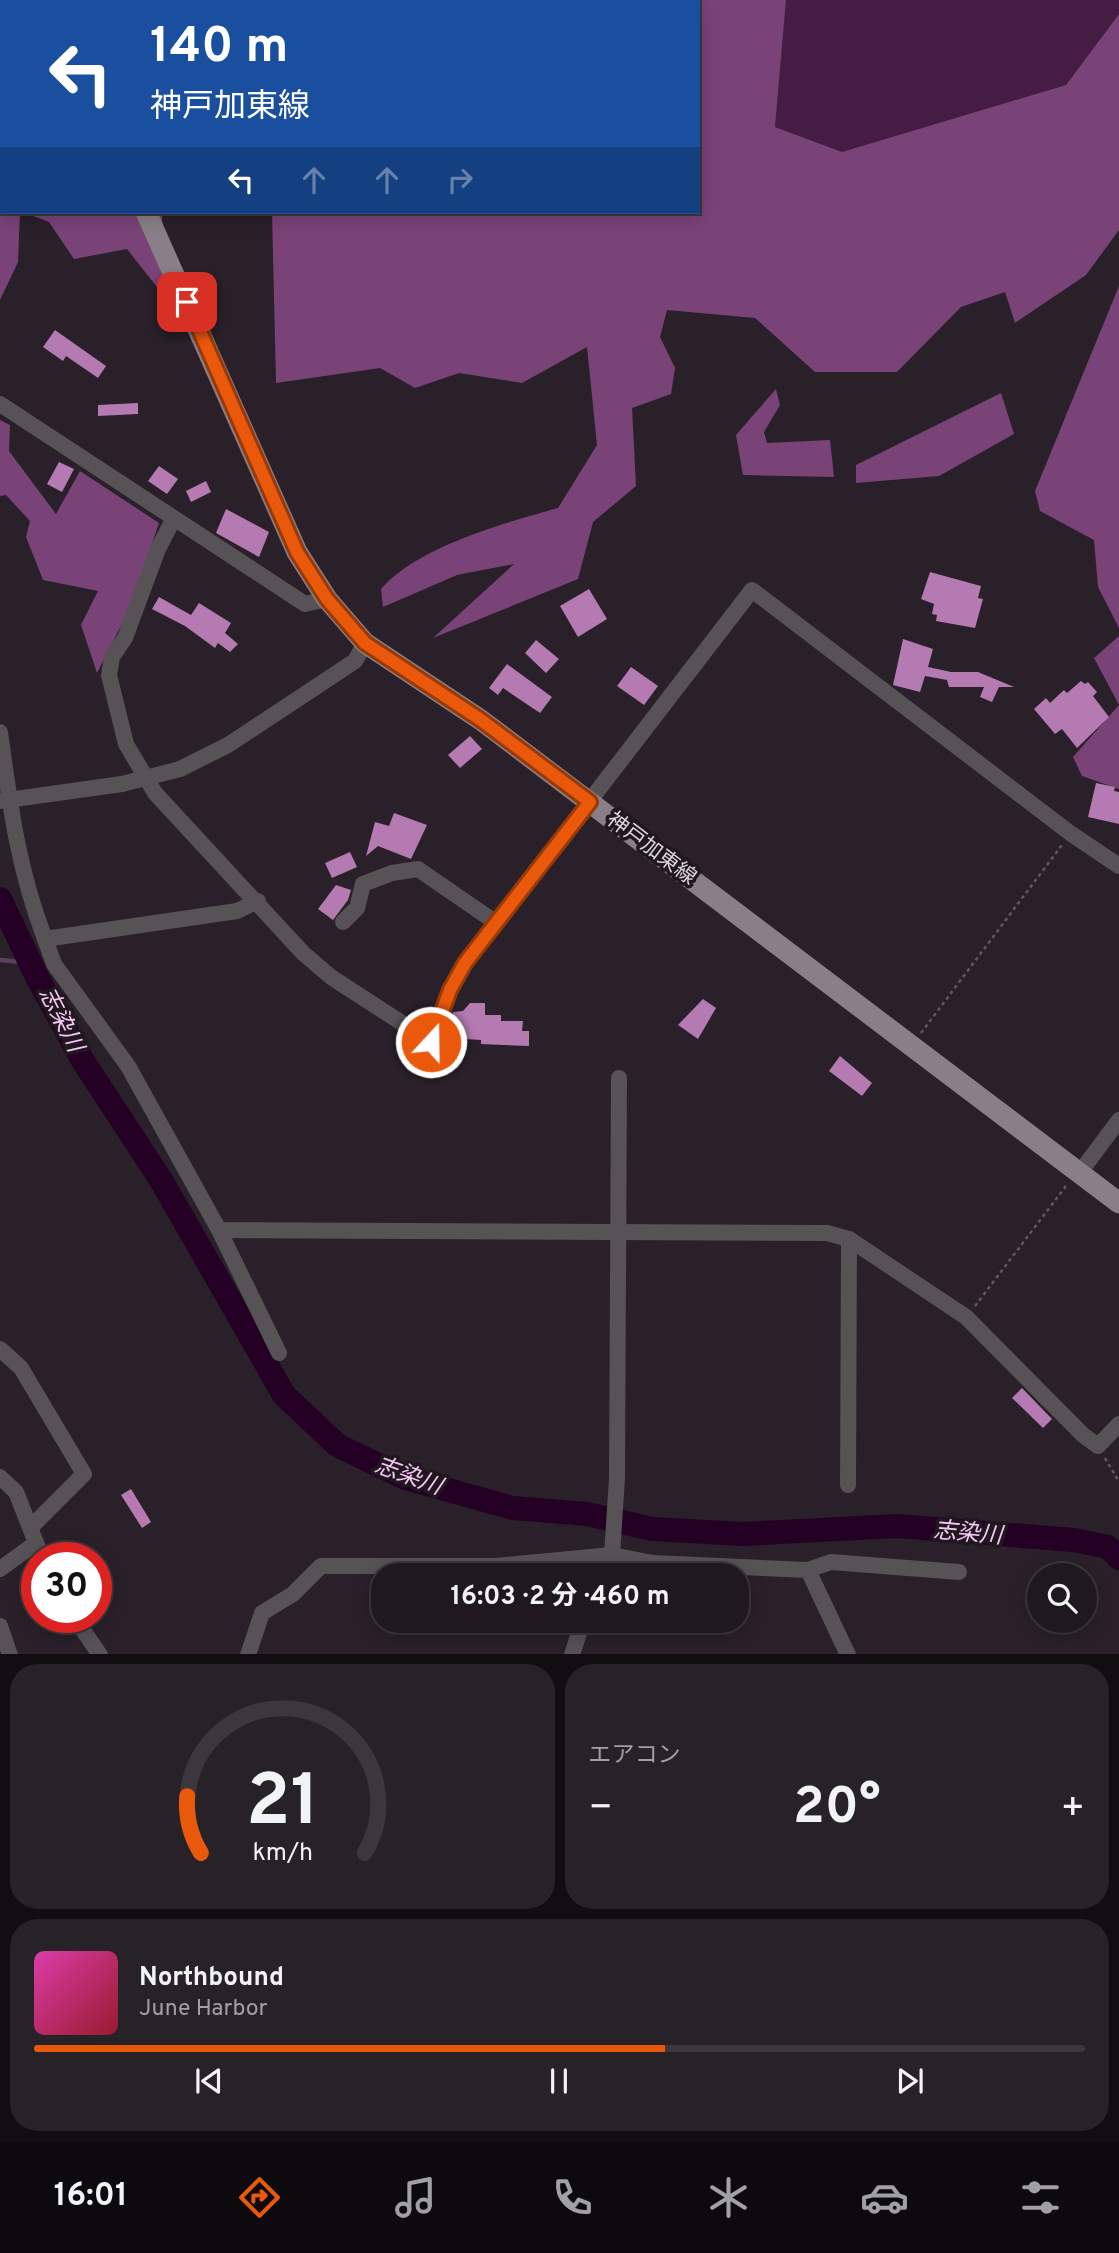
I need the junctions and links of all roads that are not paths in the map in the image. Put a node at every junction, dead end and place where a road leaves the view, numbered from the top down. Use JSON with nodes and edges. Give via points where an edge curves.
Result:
{"nodes":[{"id":1,"x":147,"y":214,"type":"edge"},
{"id":2,"x":0,"y":404,"type":"edge"},
{"id":3,"x":173,"y":520,"type":"junction"},
{"id":4,"x":327,"y":599,"type":"junction"},
{"id":5,"x":365,"y":643,"type":"junction"},
{"id":6,"x":0,"y":732,"type":"edge"},
{"id":7,"x":0,"y":801,"type":"edge"},
{"id":8,"x":590,"y":802,"type":"junction"},
{"id":9,"x":1119,"y":866,"type":"edge"},
{"id":10,"x":258,"y":901,"type":"junction"},
{"id":11,"x":343,"y":922,"type":"dead end"},
{"id":12,"x":495,"y":922,"type":"junction"},
{"id":13,"x":45,"y":939,"type":"junction"},
{"id":14,"x":618,"y":1078,"type":"dead end"},
{"id":15,"x":1119,"y":1120,"type":"edge"},
{"id":16,"x":1081,"y":1171,"type":"junction"},
{"id":17,"x":1119,"y":1203,"type":"edge"},
{"id":18,"x":219,"y":1230,"type":"junction"},
{"id":19,"x":617,"y":1233,"type":"junction"},
{"id":20,"x":849,"y":1239,"type":"junction"},
{"id":21,"x":0,"y":1349,"type":"edge"},
{"id":22,"x":279,"y":1353,"type":"dead end"},
{"id":23,"x":1119,"y":1424,"type":"edge"},
{"id":24,"x":0,"y":1477,"type":"edge"},
{"id":25,"x":848,"y":1486,"type":"dead end"},
{"id":26,"x":36,"y":1542,"type":"edge"},
{"id":27,"x":21,"y":1553,"type":"edge"},
{"id":28,"x":612,"y":1555,"type":"junction"},
{"id":29,"x":551,"y":1563,"type":"edge"},
{"id":30,"x":371,"y":1567,"type":"edge"},
{"id":31,"x":0,"y":1569,"type":"edge"},
{"id":32,"x":808,"y":1570,"type":"junction"},
{"id":33,"x":959,"y":1572,"type":"dead end"},
{"id":34,"x":0,"y":1626,"type":"edge"},
{"id":35,"x":85,"y":1633,"type":"edge"},
{"id":36,"x":579,"y":1633,"type":"edge"},
{"id":37,"x":10,"y":1654,"type":"edge"},
{"id":38,"x":100,"y":1654,"type":"edge"},
{"id":39,"x":248,"y":1654,"type":"edge"},
{"id":40,"x":572,"y":1654,"type":"edge"},
{"id":41,"x":848,"y":1654,"type":"edge"}],
"edges":[{"from":1,"to":4,"type":"main road","name":"神戸加東線","via":[[297,552]]},
{"from":2,"to":3,"type":"street"},
{"from":3,"to":4,"type":"street","via":[[304,604]]},
{"from":3,"to":10,"type":"street","via":[[125,638],[112,657],[109,675],[125,744],[155,793]]},
{"from":4,"to":5,"type":"main road","name":"神戸加東線"},
{"from":5,"to":7,"type":"street","bridge":true,"via":[[355,660],[228,745],[180,769],[122,784]]},
{"from":5,"to":8,"type":"main road","name":"神戸加東線","via":[[481,720]]},
{"from":6,"to":13,"type":"street","via":[[17,852]]},
{"from":8,"to":9,"type":"street","via":[[752,590]]},
{"from":8,"to":12,"type":"street"},
{"from":8,"to":16,"type":"main road","name":"神戸加東線"},
{"from":10,"to":12,"type":"street","via":[[303,953],[331,977],[431,1042],[450,990]]},
{"from":10,"to":13,"type":"street","via":[[237,911]]},
{"from":11,"to":12,"type":"street","via":[[357,908],[363,884],[418,869]]},
{"from":13,"to":18,"type":"street","via":[[54,964],[128,1066]]},
{"from":14,"to":19,"type":"street"},
{"from":15,"to":16,"type":"street"},
{"from":16,"to":17,"type":"main road","name":"神戸加東線"},
{"from":18,"to":19,"type":"street"},
{"from":18,"to":22,"type":"street"},
{"from":19,"to":20,"type":"street","via":[[802,1231]]},
{"from":19,"to":28,"type":"street","via":[[617,1478]]},
{"from":20,"to":23,"type":"street","via":[[966,1317],[1098,1446]]},
{"from":20,"to":25,"type":"street"},
{"from":21,"to":26,"type":"street","via":[[21,1368],[84,1474]]},
{"from":24,"to":26,"type":"street","via":[[16,1492]]},
{"from":27,"to":31,"type":"street"},
{"from":28,"to":29,"type":"street"},
{"from":28,"to":32,"type":"street","via":[[653,1563]]},
{"from":30,"to":39,"type":"street","via":[[321,1566],[293,1594],[262,1614]]},
{"from":32,"to":33,"type":"street","via":[[831,1562]]},
{"from":32,"to":41,"type":"street"},
{"from":34,"to":37,"type":"street"},
{"from":35,"to":38,"type":"street"},
{"from":36,"to":40,"type":"street"}]}
